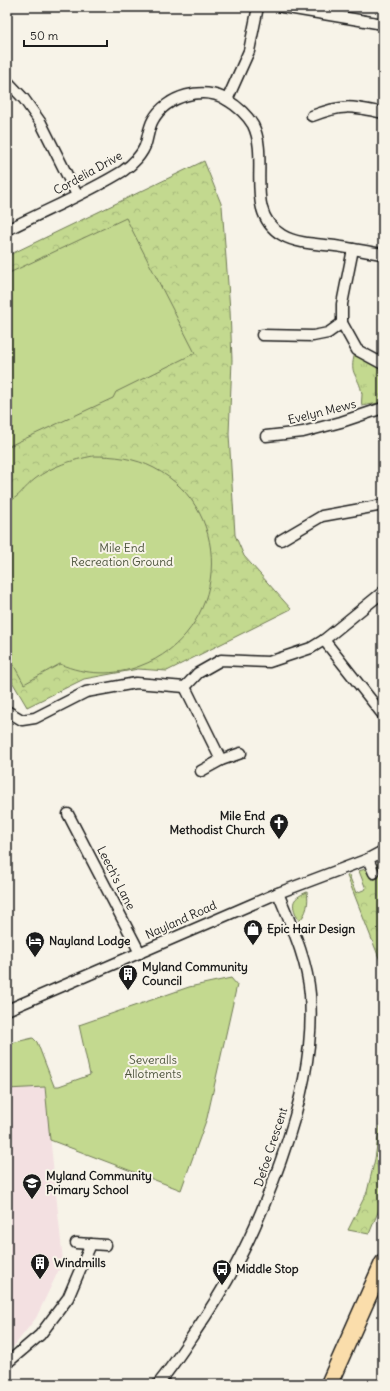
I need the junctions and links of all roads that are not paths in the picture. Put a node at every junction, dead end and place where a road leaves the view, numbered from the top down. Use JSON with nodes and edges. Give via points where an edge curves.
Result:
{"nodes":[{"id":1,"x":258,"y":7,"type":"edge"},
{"id":2,"x":282,"y":7,"type":"edge"},
{"id":3,"x":383,"y":24,"type":"edge"},
{"id":4,"x":9,"y":87,"type":"edge"},
{"id":5,"x":227,"y":100,"type":"junction"},
{"id":6,"x":383,"y":113,"type":"edge"},
{"id":7,"x":312,"y":116,"type":"dead end"},
{"id":8,"x":77,"y":195,"type":"junction"},
{"id":9,"x":7,"y":230,"type":"edge"},
{"id":10,"x":353,"y":249,"type":"junction"},
{"id":11,"x":383,"y":254,"type":"edge"},
{"id":12,"x":342,"y":323,"type":"junction"},
{"id":13,"x":262,"y":335,"type":"dead end"},
{"id":14,"x":383,"y":364,"type":"edge"},
{"id":15,"x":383,"y":408,"type":"edge"},
{"id":16,"x":266,"y":436,"type":"dead end"},
{"id":17,"x":383,"y":505,"type":"edge"},
{"id":18,"x":281,"y":540,"type":"dead end"},
{"id":19,"x":383,"y":592,"type":"edge"},
{"id":20,"x":324,"y":640,"type":"junction"},
{"id":21,"x":185,"y":687,"type":"junction"},
{"id":22,"x":7,"y":711,"type":"edge"},
{"id":23,"x":383,"y":715,"type":"edge"},
{"id":24,"x":241,"y":753,"type":"dead end"},
{"id":25,"x":221,"y":760,"type":"junction"},
{"id":26,"x":201,"y":771,"type":"dead end"},
{"id":27,"x":68,"y":814,"type":"dead end"},
{"id":28,"x":383,"y":851,"type":"edge"},
{"id":29,"x":375,"y":856,"type":"edge"},
{"id":30,"x":374,"y":873,"type":"dead end"},
{"id":31,"x":278,"y":893,"type":"junction"},
{"id":32,"x":140,"y":953,"type":"junction"},
{"id":33,"x":7,"y":1010,"type":"edge"},
{"id":34,"x":76,"y":1242,"type":"dead end"},
{"id":35,"x":91,"y":1244,"type":"junction"},
{"id":36,"x":106,"y":1245,"type":"dead end"},
{"id":37,"x":383,"y":1263,"type":"edge"},
{"id":38,"x":7,"y":1363,"type":"edge"},
{"id":39,"x":158,"y":1384,"type":"edge"},
{"id":40,"x":329,"y":1384,"type":"edge"}],
"edges":[{"from":1,"to":5,"type":"street","via":[[249,51]]},
{"from":2,"to":3,"type":"street"},
{"from":4,"to":8,"type":"street","via":[[24,99],[41,123]]},
{"from":5,"to":8,"type":"street","name":"Cordelia Drive","via":[[198,93],[170,103],[153,120],[146,144],[131,164],[116,175]]},
{"from":5,"to":10,"type":"street","name":"Cordelia Drive","via":[[247,116],[253,126],[258,142],[260,198],[268,221],[290,239]]},
{"from":6,"to":7,"type":"street","via":[[351,107],[334,108]]},
{"from":8,"to":9,"type":"street","name":"Cordelia Drive"},
{"from":10,"to":11,"type":"street","name":"Cordelia Drive"},
{"from":10,"to":12,"type":"street","via":[[342,304]]},
{"from":12,"to":13,"type":"street","via":[[328,333],[313,336]]},
{"from":12,"to":14,"type":"street","via":[[357,350]]},
{"from":15,"to":16,"type":"street","name":"Evelyn Mews","via":[[303,432]]},
{"from":17,"to":18,"type":"street","via":[[322,516]]},
{"from":19,"to":20,"type":"street"},
{"from":20,"to":21,"type":"street","via":[[311,648],[269,662],[221,660],[198,673]]},
{"from":20,"to":23,"type":"street"},
{"from":21,"to":22,"type":"street","via":[[136,684],[86,692],[35,718],[22,720]]},
{"from":21,"to":25,"type":"street"},
{"from":24,"to":25,"type":"street"},
{"from":25,"to":26,"type":"street"},
{"from":27,"to":32,"type":"street","name":"Leech's Lane"},
{"from":28,"to":29,"type":"street","name":"Nayland Road"},
{"from":29,"to":30,"type":"street"},
{"from":29,"to":31,"type":"street","name":"Nayland Road"},
{"from":31,"to":32,"type":"street","name":"Nayland Road"},
{"from":31,"to":39,"type":"street","name":"Defoe Crescent","via":[[301,954],[310,992],[310,1041],[297,1114],[265,1206],[248,1244],[218,1298]]},
{"from":32,"to":33,"type":"street","name":"Nayland Road"},
{"from":34,"to":35,"type":"street"},
{"from":35,"to":36,"type":"street"},
{"from":35,"to":38,"type":"street","via":[[68,1298],[40,1335]]},
{"from":37,"to":40,"type":"main road"}]}
